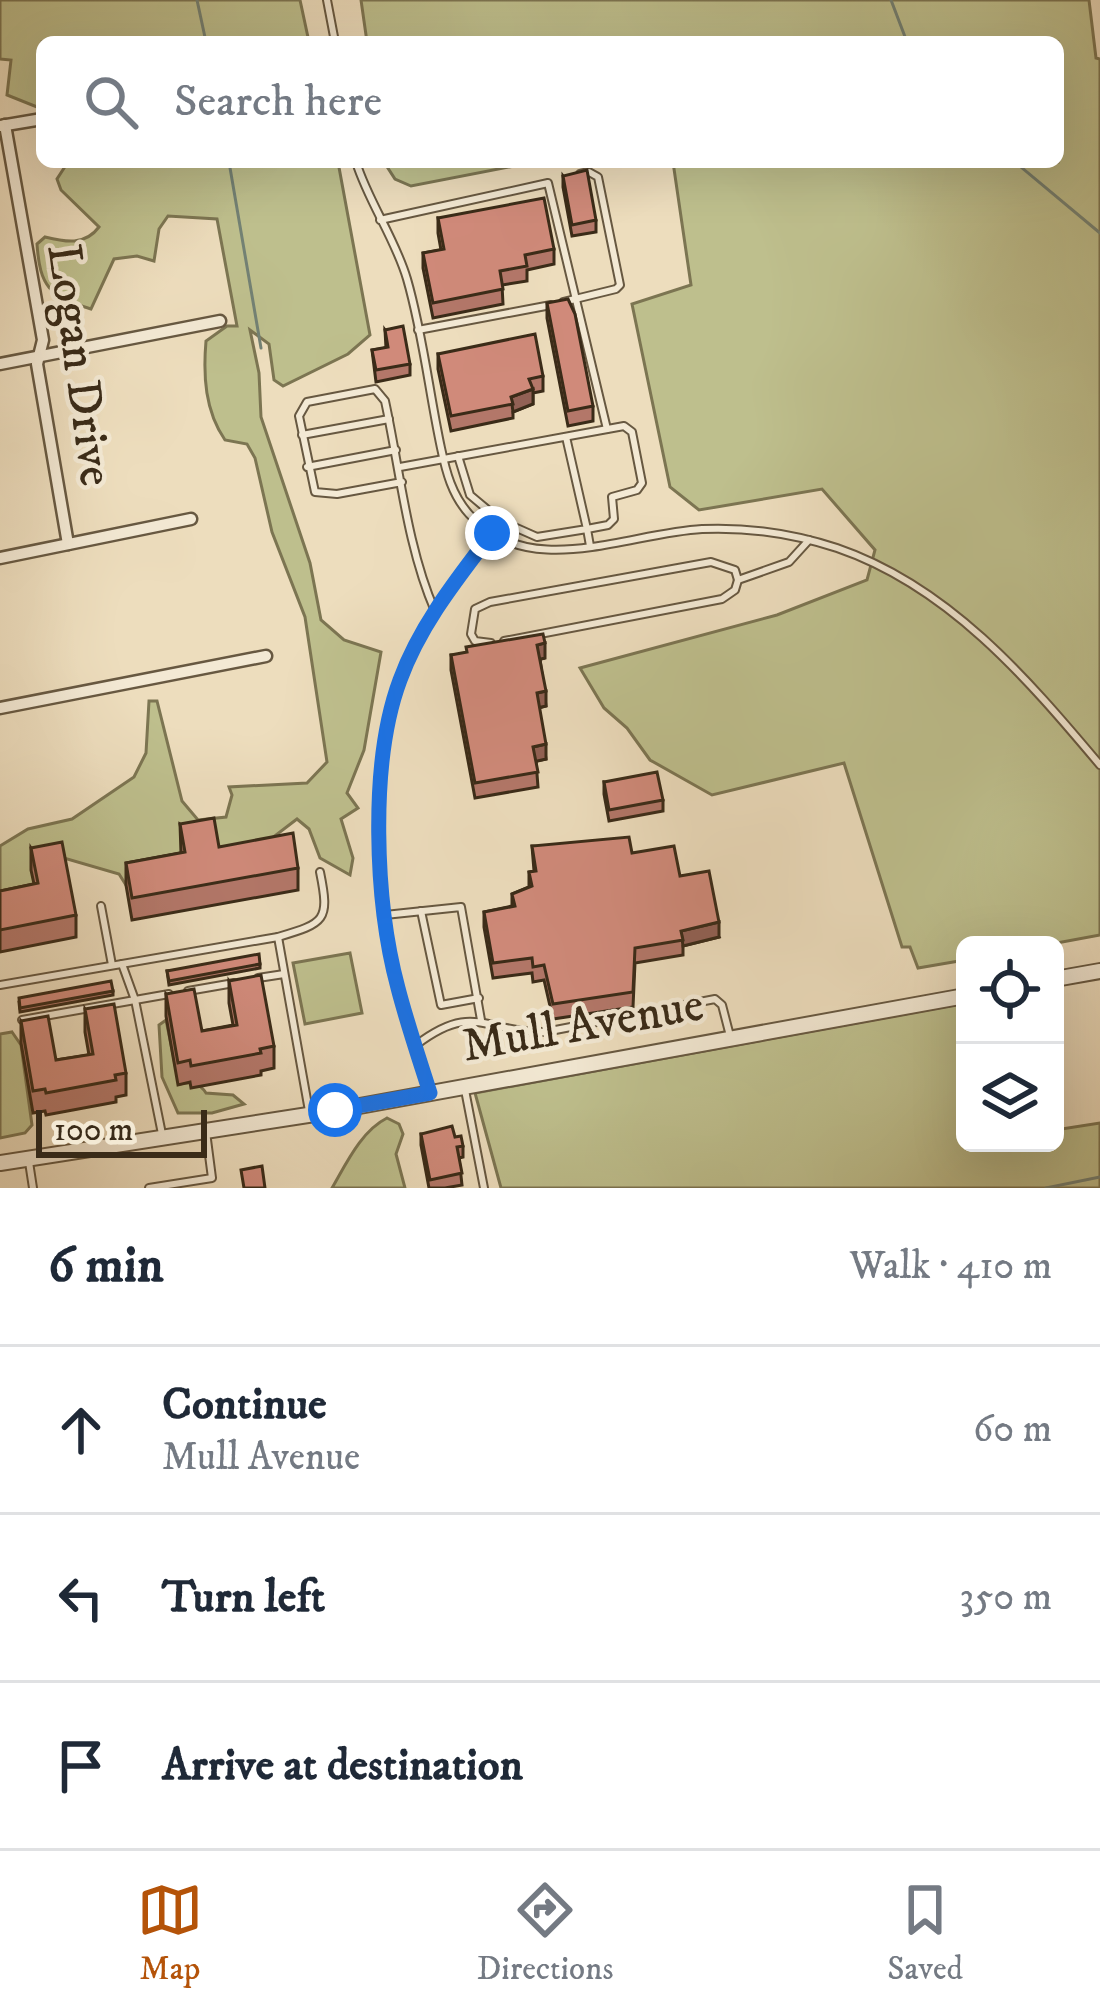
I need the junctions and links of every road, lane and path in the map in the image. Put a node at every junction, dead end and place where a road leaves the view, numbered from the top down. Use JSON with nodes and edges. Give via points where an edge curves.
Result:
{"nodes":[{"id":1,"x":327,"y":0,"type":"edge"},
{"id":2,"x":334,"y":36,"type":"edge"},
{"id":3,"x":36,"y":119,"type":"edge"},
{"id":4,"x":3,"y":126,"type":"edge"},
{"id":5,"x":358,"y":168,"type":"edge"},
{"id":6,"x":548,"y":183,"type":"junction"},
{"id":7,"x":380,"y":220,"type":"junction"},
{"id":8,"x":579,"y":300,"type":"junction"},
{"id":9,"x":220,"y":321,"type":"dead end"},
{"id":10,"x":418,"y":330,"type":"junction"},
{"id":11,"x":39,"y":356,"type":"junction"},
{"id":12,"x":0,"y":364,"type":"edge"},
{"id":13,"x":389,"y":419,"type":"junction"},
{"id":14,"x":608,"y":429,"type":"junction"},
{"id":15,"x":302,"y":435,"type":"junction"},
{"id":16,"x":566,"y":437,"type":"junction"},
{"id":17,"x":396,"y":450,"type":"junction"},
{"id":18,"x":458,"y":454,"type":"junction"},
{"id":19,"x":443,"y":457,"type":"junction"},
{"id":20,"x":307,"y":467,"type":"junction"},
{"id":21,"x":399,"y":467,"type":"junction"},
{"id":22,"x":402,"y":482,"type":"junction"},
{"id":23,"x":191,"y":519,"type":"dead end"},
{"id":24,"x":587,"y":529,"type":"junction"},
{"id":25,"x":492,"y":533,"type":"junction"},
{"id":26,"x":809,"y":540,"type":"junction"},
{"id":27,"x":68,"y":544,"type":"junction"},
{"id":28,"x":590,"y":546,"type":"junction"},
{"id":29,"x":0,"y":557,"type":"edge"},
{"id":30,"x":738,"y":580,"type":"junction"},
{"id":31,"x":435,"y":611,"type":"junction"},
{"id":32,"x":266,"y":656,"type":"dead end"},
{"id":33,"x":0,"y":707,"type":"edge"},
{"id":34,"x":1100,"y":765,"type":"edge"},
{"id":35,"x":320,"y":872,"type":"dead end"},
{"id":36,"x":101,"y":905,"type":"dead end"},
{"id":37,"x":421,"y":911,"type":"junction"},
{"id":38,"x":386,"y":915,"type":"junction"},
{"id":39,"x":278,"y":937,"type":"junction"},
{"id":40,"x":122,"y":964,"type":"junction"},
{"id":41,"x":112,"y":965,"type":"junction"},
{"id":42,"x":1100,"y":971,"type":"edge"},
{"id":43,"x":284,"y":974,"type":"junction"},
{"id":44,"x":1064,"y":977,"type":"edge"},
{"id":45,"x":0,"y":985,"type":"edge"},
{"id":46,"x":479,"y":998,"type":"junction"},
{"id":47,"x":956,"y":998,"type":"edge"},
{"id":48,"x":135,"y":1000,"type":"junction"},
{"id":49,"x":22,"y":1021,"type":"edge"},
{"id":50,"x":481,"y":1021,"type":"junction"},
{"id":51,"x":730,"y":1040,"type":"junction"},
{"id":52,"x":416,"y":1045,"type":"junction"},
{"id":53,"x":465,"y":1087,"type":"junction"},
{"id":54,"x":430,"y":1093,"type":"junction"},
{"id":55,"x":309,"y":1114,"type":"junction"},
{"id":56,"x":206,"y":1130,"type":"junction"},
{"id":57,"x":162,"y":1137,"type":"junction"},
{"id":58,"x":29,"y":1159,"type":"junction"},
{"id":59,"x":0,"y":1163,"type":"edge"},
{"id":60,"x":212,"y":1178,"type":"junction"},
{"id":61,"x":33,"y":1188,"type":"edge"},
{"id":62,"x":149,"y":1188,"type":"edge"},
{"id":63,"x":214,"y":1188,"type":"edge"},
{"id":64,"x":484,"y":1188,"type":"edge"}],
"edges":[{"from":1,"to":2,"type":"lane"},
{"from":3,"to":4,"type":"street"},
{"from":4,"to":11,"type":"street","name":"Logan Drive","via":[[44,340]]},
{"from":5,"to":7,"type":"lane"},
{"from":6,"to":7,"type":"lane"},
{"from":6,"to":8,"type":"lane"},
{"from":6,"to":8,"type":"lane","via":[[589,172],[598,177],[620,285]]},
{"from":7,"to":10,"type":"lane","via":[[407,279]]},
{"from":8,"to":10,"type":"lane"},
{"from":8,"to":14,"type":"lane"},
{"from":9,"to":11,"type":"street"},
{"from":10,"to":19,"type":"lane"},
{"from":11,"to":12,"type":"street"},
{"from":11,"to":27,"type":"street","name":"Logan Drive"},
{"from":13,"to":15,"type":"lane"},
{"from":13,"to":15,"type":"lane","via":[[374,388],[307,402]]},
{"from":13,"to":17,"type":"lane"},
{"from":14,"to":16,"type":"lane"},
{"from":14,"to":24,"type":"lane","via":[[632,431],[642,483],[612,497],[608,525]]},
{"from":15,"to":20,"type":"lane"},
{"from":16,"to":18,"type":"lane"},
{"from":16,"to":24,"type":"lane"},
{"from":17,"to":20,"type":"lane"},
{"from":17,"to":21,"type":"lane"},
{"from":18,"to":19,"type":"lane"},
{"from":18,"to":24,"type":"lane","via":[[470,495],[493,514],[538,537]]},
{"from":19,"to":21,"type":"lane"},
{"from":19,"to":25,"type":"lane","via":[[464,510]]},
{"from":20,"to":22,"type":"lane","via":[[310,486],[326,494]]},
{"from":21,"to":22,"type":"lane"},
{"from":22,"to":31,"type":"lane"},
{"from":23,"to":27,"type":"street"},
{"from":24,"to":28,"type":"lane"},
{"from":25,"to":28,"type":"lane","via":[[523,548]]},
{"from":25,"to":31,"type":"lane"},
{"from":26,"to":28,"type":"lane","via":[[711,529]]},
{"from":26,"to":30,"type":"lane","via":[[789,562]]},
{"from":26,"to":34,"type":"lane","via":[[888,569],[943,604]]},
{"from":27,"to":29,"type":"street"},
{"from":30,"to":30,"type":"lane","via":[[722,598],[487,644],[471,634],[475,609],[490,602],[711,562],[735,570]]},
{"from":31,"to":38,"type":"lane","via":[[399,682],[379,770]]},
{"from":32,"to":33,"type":"street"},
{"from":35,"to":39,"type":"lane","via":[[324,916]]},
{"from":36,"to":41,"type":"lane"},
{"from":37,"to":38,"type":"lane"},
{"from":37,"to":46,"type":"lane","via":[[461,907]]},
{"from":37,"to":46,"type":"lane","via":[[441,1005]]},
{"from":38,"to":52,"type":"lane"},
{"from":39,"to":40,"type":"lane"},
{"from":39,"to":43,"type":"lane"},
{"from":40,"to":41,"type":"lane"},
{"from":40,"to":48,"type":"lane"},
{"from":41,"to":45,"type":"lane"},
{"from":42,"to":44,"type":"street"},
{"from":43,"to":48,"type":"lane"},
{"from":43,"to":55,"type":"lane"},
{"from":46,"to":50,"type":"lane"},
{"from":47,"to":51,"type":"street","name":"Mull Avenue"},
{"from":48,"to":49,"type":"lane"},
{"from":48,"to":57,"type":"lane"},
{"from":50,"to":51,"type":"lane","via":[[545,1032],[715,999]]},
{"from":50,"to":52,"type":"lane","via":[[442,1026]]},
{"from":51,"to":53,"type":"street","name":"Mull Avenue"},
{"from":52,"to":54,"type":"lane"},
{"from":53,"to":54,"type":"street","name":"Mull Avenue"},
{"from":53,"to":64,"type":"lane"},
{"from":54,"to":55,"type":"street","name":"Mull Avenue"},
{"from":55,"to":56,"type":"street","name":"Mull Avenue"},
{"from":56,"to":57,"type":"street","name":"Mull Avenue"},
{"from":56,"to":60,"type":"lane"},
{"from":57,"to":58,"type":"street","name":"Mull Avenue"},
{"from":58,"to":59,"type":"street","name":"Mull Avenue"},
{"from":58,"to":61,"type":"lane"},
{"from":60,"to":62,"type":"lane"},
{"from":60,"to":63,"type":"lane"}]}
